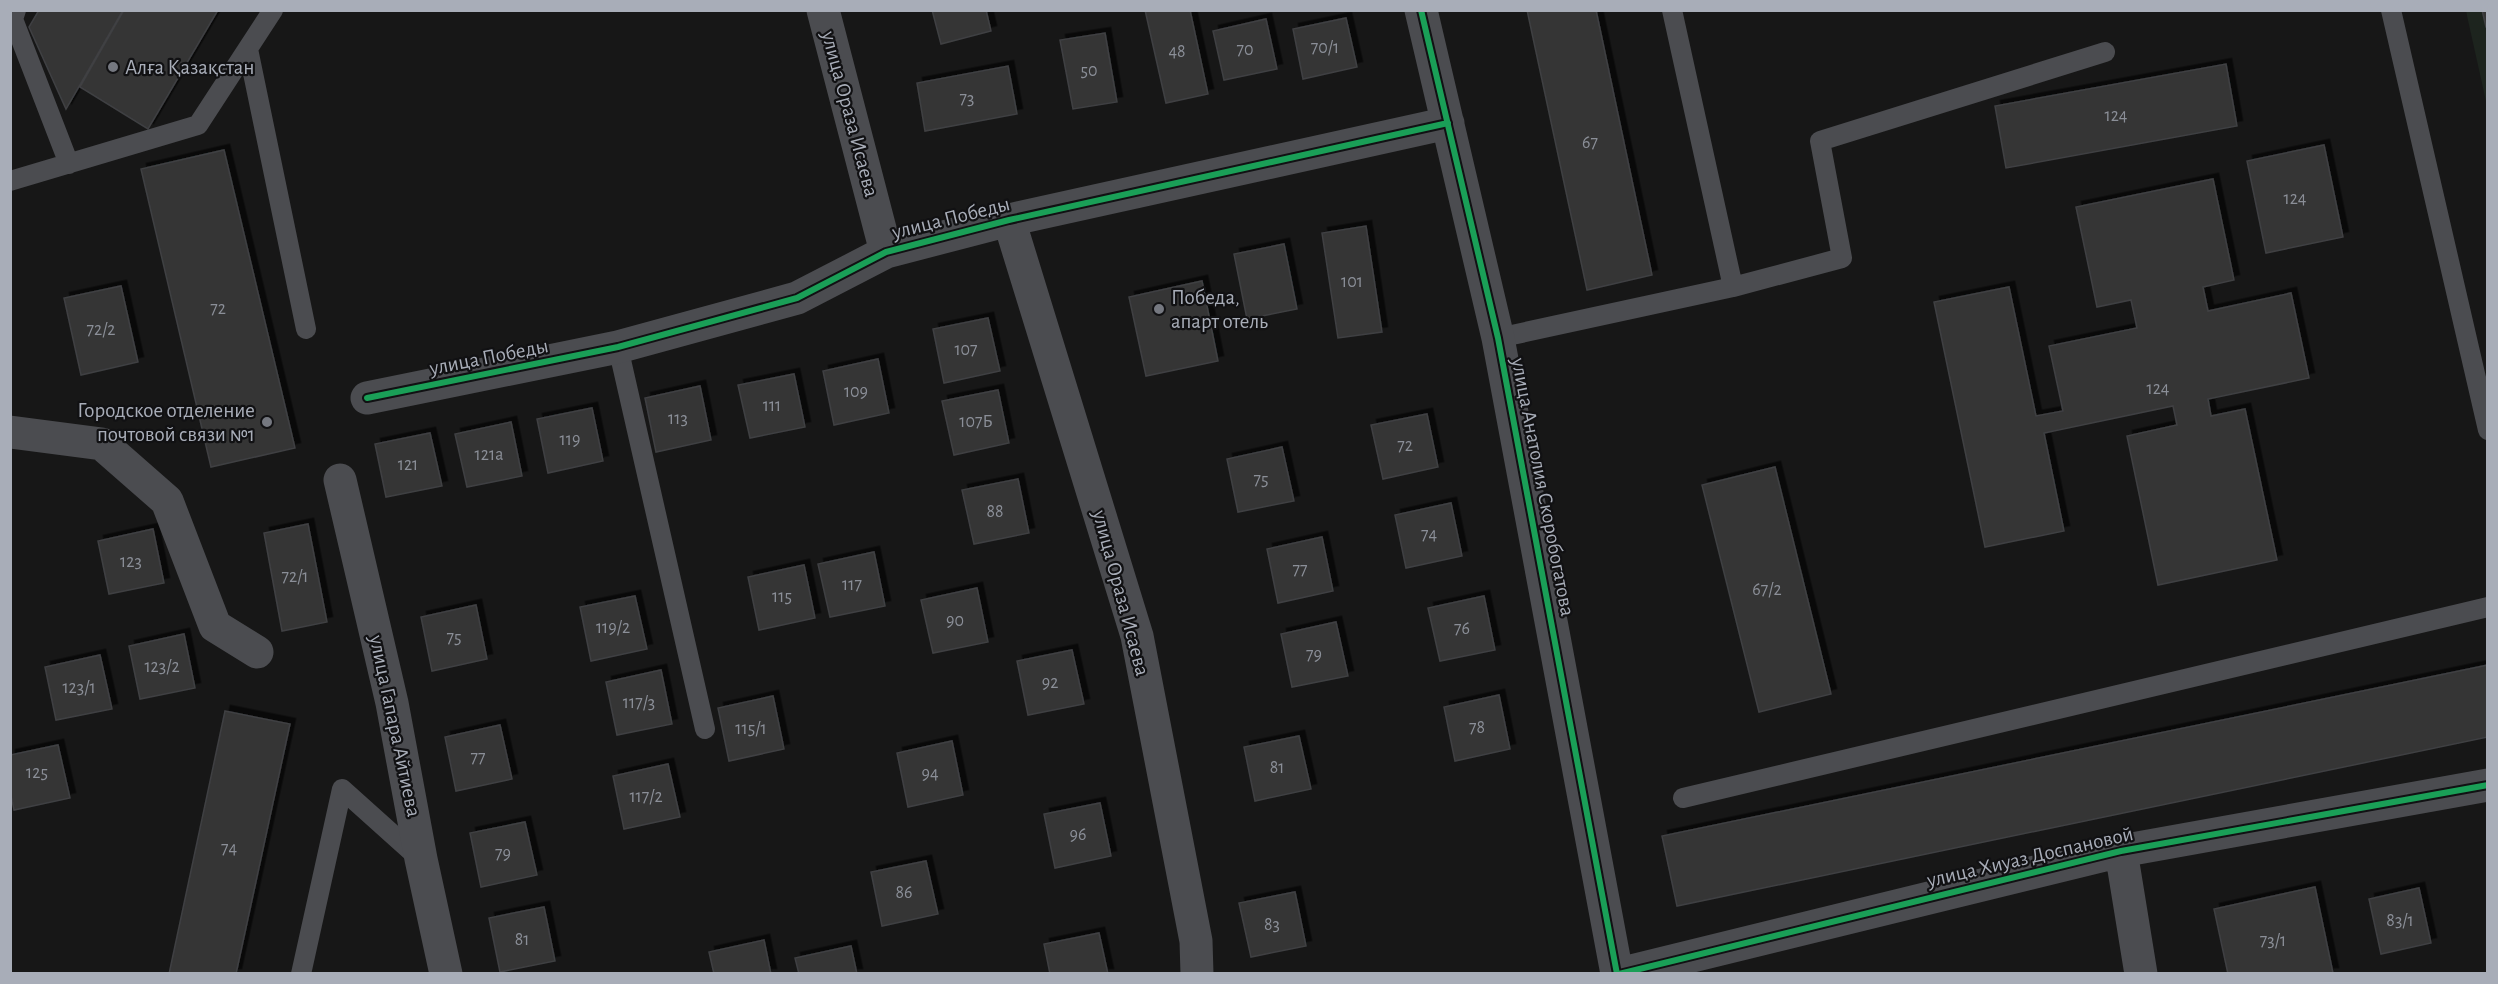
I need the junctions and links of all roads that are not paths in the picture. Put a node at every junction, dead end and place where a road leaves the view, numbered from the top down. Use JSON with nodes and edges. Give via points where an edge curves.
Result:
{"nodes":[{"id":1,"x":16,"y":10,"type":"edge"},
{"id":2,"x":273,"y":10,"type":"edge"},
{"id":3,"x":823,"y":10,"type":"edge"},
{"id":4,"x":1421,"y":10,"type":"edge"},
{"id":5,"x":1672,"y":10,"type":"edge"},
{"id":6,"x":2391,"y":10,"type":"edge"},
{"id":7,"x":248,"y":49,"type":"junction"},
{"id":8,"x":2105,"y":52,"type":"dead end"},
{"id":9,"x":1448,"y":123,"type":"junction"},
{"id":10,"x":69,"y":164,"type":"junction"},
{"id":11,"x":10,"y":181,"type":"edge"},
{"id":12,"x":1009,"y":220,"type":"junction"},
{"id":13,"x":886,"y":252,"type":"junction"},
{"id":14,"x":1733,"y":287,"type":"junction"},
{"id":15,"x":306,"y":329,"type":"dead end"},
{"id":16,"x":1498,"y":338,"type":"junction"},
{"id":17,"x":618,"y":347,"type":"junction"},
{"id":18,"x":367,"y":398,"type":"dead end"},
{"id":19,"x":2487,"y":430,"type":"edge"},
{"id":20,"x":10,"y":432,"type":"edge"},
{"id":21,"x":340,"y":480,"type":"dead end"},
{"id":22,"x":2487,"y":606,"type":"edge"},
{"id":23,"x":257,"y":652,"type":"dead end"},
{"id":24,"x":705,"y":729,"type":"dead end"},
{"id":25,"x":2487,"y":785,"type":"edge"},
{"id":26,"x":1683,"y":798,"type":"dead end"},
{"id":27,"x":2121,"y":851,"type":"junction"},
{"id":28,"x":421,"y":859,"type":"junction"},
{"id":29,"x":301,"y":974,"type":"edge"},
{"id":30,"x":446,"y":974,"type":"edge"},
{"id":31,"x":1197,"y":974,"type":"edge"},
{"id":32,"x":1618,"y":974,"type":"edge"},
{"id":33,"x":2141,"y":974,"type":"edge"}],
"edges":[{"from":1,"to":10,"type":"lane","via":[[13,19]]},
{"from":2,"to":7,"type":"lane"},
{"from":3,"to":13,"type":"street","name":"улица Ораза Исаева"},
{"from":4,"to":9,"type":"street","name":"улица Анатолия Скоробогатова"},
{"from":5,"to":14,"type":"lane"},
{"from":6,"to":19,"type":"lane"},
{"from":7,"to":10,"type":"lane","via":[[198,125]]},
{"from":7,"to":15,"type":"lane"},
{"from":8,"to":14,"type":"lane","via":[[1820,141],[1842,258]]},
{"from":9,"to":12,"type":"street","name":"улица Победы"},
{"from":9,"to":16,"type":"street","name":"улица Анатолия Скоробогатова"},
{"from":10,"to":11,"type":"lane"},
{"from":12,"to":13,"type":"street","name":"улица Победы"},
{"from":12,"to":31,"type":"street","name":"улица Ораза Исаева","via":[[1137,636],[1196,941]]},
{"from":13,"to":17,"type":"street","name":"улица Победы","via":[[796,298]]},
{"from":14,"to":16,"type":"lane"},
{"from":16,"to":32,"type":"street","name":"улица Анатолия Скоробогатова"},
{"from":17,"to":18,"type":"street","name":"улица Победы"},
{"from":17,"to":24,"type":"lane"},
{"from":20,"to":23,"type":"street","via":[[102,444],[167,501],[215,626]]},
{"from":21,"to":28,"type":"street","name":"улица Гапара Айтиева","via":[[392,703]]},
{"from":22,"to":26,"type":"lane"},
{"from":25,"to":27,"type":"street","name":"улица Хиуаз Доспановой"},
{"from":27,"to":32,"type":"street","name":"улица Хиуаз Доспановой"},
{"from":27,"to":33,"type":"street"},
{"from":28,"to":29,"type":"lane","via":[[342,789]]},
{"from":28,"to":30,"type":"street","name":"улица Гапара Айтиева"}]}
